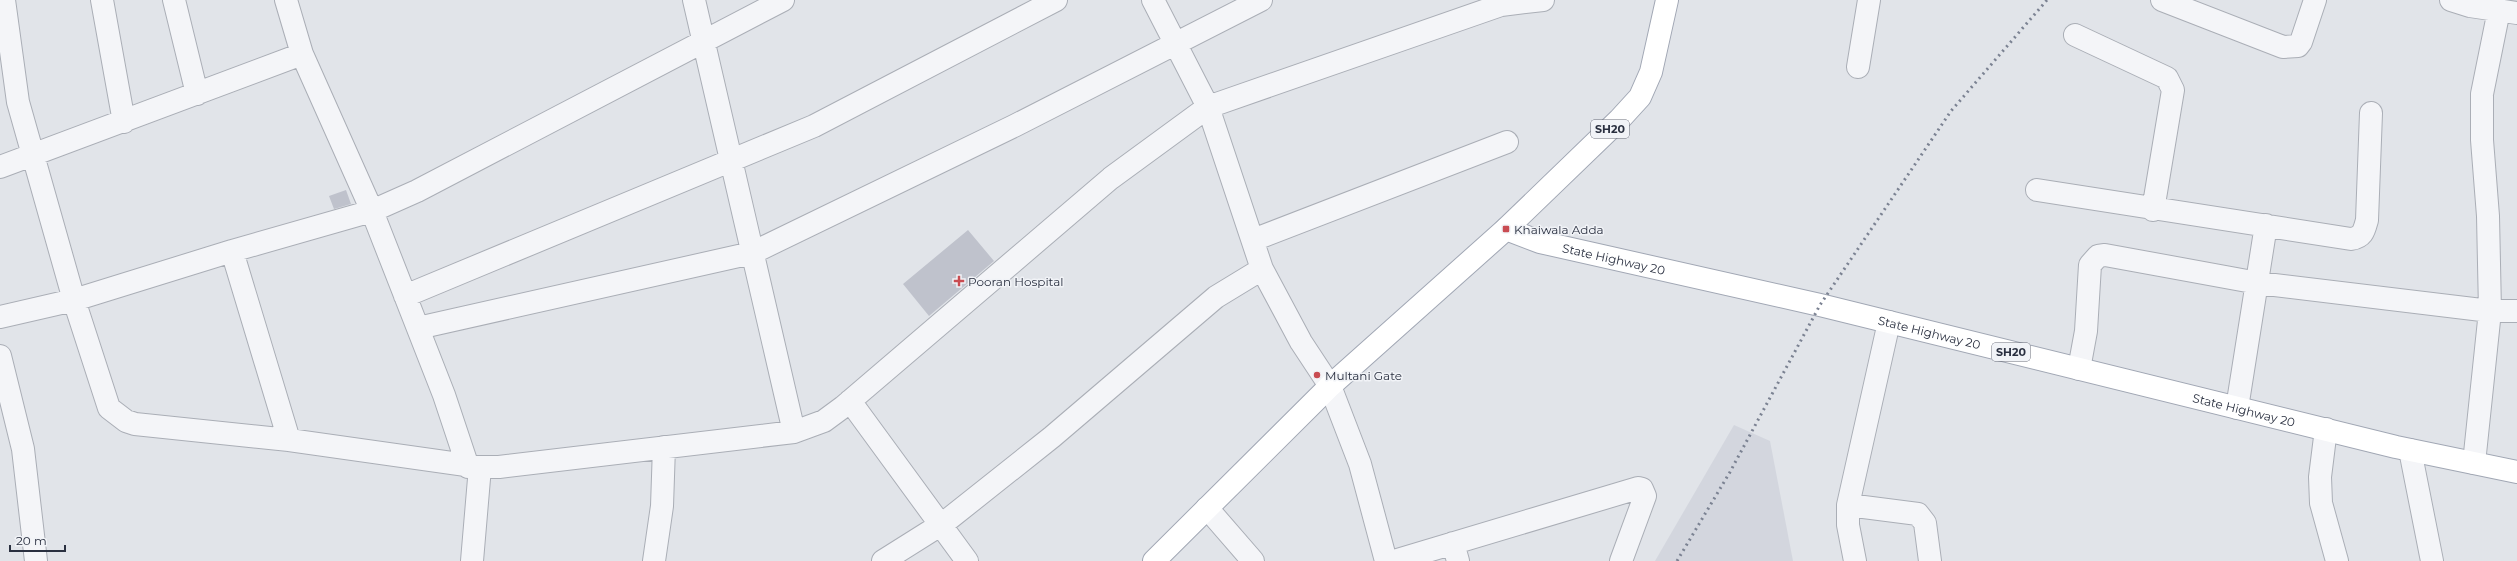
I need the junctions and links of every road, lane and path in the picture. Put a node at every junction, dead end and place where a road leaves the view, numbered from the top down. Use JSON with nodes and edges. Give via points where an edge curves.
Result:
{"nodes":[{"id":1,"x":4,"y":0,"type":"edge"},
{"id":2,"x":102,"y":0,"type":"edge"},
{"id":3,"x":174,"y":0,"type":"edge"},
{"id":4,"x":286,"y":0,"type":"edge"},
{"id":5,"x":694,"y":0,"type":"edge"},
{"id":6,"x":783,"y":0,"type":"edge"},
{"id":7,"x":1056,"y":0,"type":"edge"},
{"id":8,"x":1153,"y":0,"type":"edge"},
{"id":9,"x":1262,"y":0,"type":"edge"},
{"id":10,"x":1544,"y":0,"type":"edge"},
{"id":11,"x":1667,"y":0,"type":"edge"},
{"id":12,"x":1869,"y":0,"type":"edge"},
{"id":13,"x":2162,"y":0,"type":"edge"},
{"id":14,"x":2315,"y":0,"type":"edge"},
{"id":15,"x":2451,"y":0,"type":"edge"},
{"id":16,"x":1499,"y":3,"type":"edge"},
{"id":17,"x":2508,"y":11,"type":"edge"},
{"id":18,"x":2075,"y":35,"type":"dead end"},
{"id":19,"x":704,"y":43,"type":"junction"},
{"id":20,"x":1177,"y":44,"type":"junction"},
{"id":21,"x":302,"y":54,"type":"junction"},
{"id":22,"x":1858,"y":67,"type":"dead end"},
{"id":23,"x":197,"y":94,"type":"junction"},
{"id":24,"x":1208,"y":107,"type":"junction"},
{"id":25,"x":2371,"y":113,"type":"dead end"},
{"id":26,"x":124,"y":122,"type":"junction"},
{"id":27,"x":1507,"y":142,"type":"dead end"},
{"id":28,"x":34,"y":155,"type":"junction"},
{"id":29,"x":731,"y":161,"type":"junction"},
{"id":30,"x":0,"y":167,"type":"edge"},
{"id":31,"x":2037,"y":190,"type":"dead end"},
{"id":32,"x":2153,"y":210,"type":"junction"},
{"id":33,"x":372,"y":211,"type":"junction"},
{"id":34,"x":2266,"y":225,"type":"junction"},
{"id":35,"x":1506,"y":230,"type":"junction"},
{"id":36,"x":1253,"y":240,"type":"junction"},
{"id":37,"x":232,"y":251,"type":"junction"},
{"id":38,"x":752,"y":253,"type":"junction"},
{"id":39,"x":1262,"y":269,"type":"junction"},
{"id":40,"x":2258,"y":283,"type":"junction"},
{"id":41,"x":406,"y":296,"type":"junction"},
{"id":42,"x":74,"y":300,"type":"junction"},
{"id":43,"x":2490,"y":311,"type":"junction"},
{"id":44,"x":2517,"y":311,"type":"edge"},
{"id":45,"x":0,"y":317,"type":"edge"},
{"id":46,"x":1889,"y":322,"type":"junction"},
{"id":47,"x":418,"y":328,"type":"junction"},
{"id":48,"x":0,"y":356,"type":"edge"},
{"id":49,"x":2080,"y":369,"type":"junction"},
{"id":50,"x":1330,"y":386,"type":"junction"},
{"id":51,"x":850,"y":401,"type":"junction"},
{"id":52,"x":2237,"y":408,"type":"junction"},
{"id":53,"x":2326,"y":429,"type":"junction"},
{"id":54,"x":794,"y":432,"type":"junction"},
{"id":55,"x":289,"y":440,"type":"junction"},
{"id":56,"x":664,"y":447,"type":"junction"},
{"id":57,"x":2410,"y":450,"type":"junction"},
{"id":58,"x":2474,"y":463,"type":"junction"},
{"id":59,"x":474,"y":467,"type":"junction"},
{"id":60,"x":2517,"y":472,"type":"edge"},
{"id":61,"x":1848,"y":505,"type":"junction"},
{"id":62,"x":1207,"y":508,"type":"junction"},
{"id":63,"x":940,"y":525,"type":"junction"},
{"id":64,"x":1455,"y":552,"type":"edge"},
{"id":65,"x":36,"y":561,"type":"edge"},
{"id":66,"x":472,"y":561,"type":"edge"},
{"id":67,"x":654,"y":561,"type":"edge"},
{"id":68,"x":883,"y":561,"type":"edge"},
{"id":69,"x":967,"y":561,"type":"edge"},
{"id":70,"x":1154,"y":561,"type":"edge"},
{"id":71,"x":1253,"y":561,"type":"edge"},
{"id":72,"x":1386,"y":561,"type":"edge"},
{"id":73,"x":1394,"y":561,"type":"edge"},
{"id":74,"x":1621,"y":561,"type":"edge"},
{"id":75,"x":1856,"y":561,"type":"edge"},
{"id":76,"x":1930,"y":561,"type":"edge"},
{"id":77,"x":2337,"y":561,"type":"edge"},
{"id":78,"x":2432,"y":561,"type":"edge"}],
"edges":[{"from":1,"to":28,"type":"street","via":[[18,102]]},
{"from":2,"to":26,"type":"street"},
{"from":3,"to":23,"type":"street"},
{"from":4,"to":21,"type":"street"},
{"from":5,"to":19,"type":"street"},
{"from":6,"to":19,"type":"street"},
{"from":7,"to":29,"type":"street","via":[[852,108]]},
{"from":8,"to":20,"type":"street"},
{"from":9,"to":20,"type":"street"},
{"from":10,"to":16,"type":"street"},
{"from":11,"to":35,"type":"main road","number":"SH20","via":[[1651,72],[1640,97]]},
{"from":12,"to":22,"type":"street"},
{"from":13,"to":14,"type":"street","via":[[2291,48],[2301,42]]},
{"from":15,"to":17,"type":"street"},
{"from":16,"to":24,"type":"street"},
{"from":17,"to":43,"type":"street","via":[[2482,94]]},
{"from":18,"to":32,"type":"street","via":[[2167,78],[2172,84]]},
{"from":19,"to":29,"type":"street"},
{"from":19,"to":33,"type":"street","via":[[424,188]]},
{"from":20,"to":24,"type":"street"},
{"from":20,"to":38,"type":"street"},
{"from":21,"to":23,"type":"street"},
{"from":21,"to":33,"type":"street"},
{"from":23,"to":26,"type":"street"},
{"from":24,"to":36,"type":"street"},
{"from":24,"to":51,"type":"street","via":[[1111,178]]},
{"from":25,"to":34,"type":"street","via":[[2369,194],[2364,233],[2358,238],[2351,239]]},
{"from":26,"to":28,"type":"street"},
{"from":27,"to":36,"type":"street"},
{"from":28,"to":30,"type":"street"},
{"from":28,"to":42,"type":"street"},
{"from":29,"to":38,"type":"street"},
{"from":29,"to":41,"type":"street"},
{"from":31,"to":32,"type":"street"},
{"from":32,"to":34,"type":"street"},
{"from":33,"to":37,"type":"street"},
{"from":33,"to":41,"type":"street"},
{"from":34,"to":40,"type":"street"},
{"from":35,"to":46,"type":"main road","name":"State Highway 20","number":"SH20","via":[[1540,242]]},
{"from":35,"to":50,"type":"main road"},
{"from":36,"to":39,"type":"street"},
{"from":37,"to":42,"type":"street"},
{"from":37,"to":55,"type":"street"},
{"from":38,"to":47,"type":"street"},
{"from":38,"to":54,"type":"street"},
{"from":39,"to":50,"type":"street","via":[[1301,342]]},
{"from":39,"to":63,"type":"street","via":[[1216,297],[1052,437]]},
{"from":40,"to":43,"type":"street"},
{"from":40,"to":49,"type":"street","via":[[2098,256],[2090,265],[2086,331]]},
{"from":40,"to":52,"type":"street"},
{"from":41,"to":47,"type":"street"},
{"from":42,"to":45,"type":"street"},
{"from":42,"to":55,"type":"street","via":[[109,408],[126,421]]},
{"from":43,"to":44,"type":"street"},
{"from":43,"to":58,"type":"street"},
{"from":46,"to":49,"type":"main road","name":"State Highway 20","number":"SH20"},
{"from":46,"to":61,"type":"street"},
{"from":47,"to":59,"type":"street"},
{"from":48,"to":65,"type":"street","via":[[23,449]]},
{"from":49,"to":52,"type":"main road","name":"State Highway 20","number":"SH20"},
{"from":50,"to":62,"type":"main road"},
{"from":50,"to":72,"type":"street","via":[[1360,464]]},
{"from":51,"to":54,"type":"street","via":[[824,421]]},
{"from":51,"to":63,"type":"street"},
{"from":52,"to":53,"type":"main road","name":"State Highway 20","number":"SH20"},
{"from":53,"to":57,"type":"main road","name":"State Highway 20","number":"SH20"},
{"from":53,"to":77,"type":"street","via":[[2320,477],[2321,503]]},
{"from":54,"to":56,"type":"street"},
{"from":55,"to":59,"type":"street"},
{"from":56,"to":59,"type":"street","via":[[499,467]]},
{"from":56,"to":67,"type":"street","via":[[662,506]]},
{"from":57,"to":58,"type":"main road","name":"State Highway 20","number":"SH20"},
{"from":57,"to":78,"type":"street"},
{"from":58,"to":60,"type":"main road","name":"State Highway 20","number":"SH20"},
{"from":59,"to":66,"type":"street"},
{"from":61,"to":75,"type":"street","via":[[1848,525]]},
{"from":61,"to":76,"type":"street","via":[[1918,514],[1925,524]]},
{"from":62,"to":70,"type":"main road"},
{"from":62,"to":71,"type":"street"},
{"from":63,"to":68,"type":"street"},
{"from":63,"to":69,"type":"street"},
{"from":64,"to":73,"type":"street"},
{"from":64,"to":74,"type":"street","via":[[1638,488],[1645,496]]}]}
